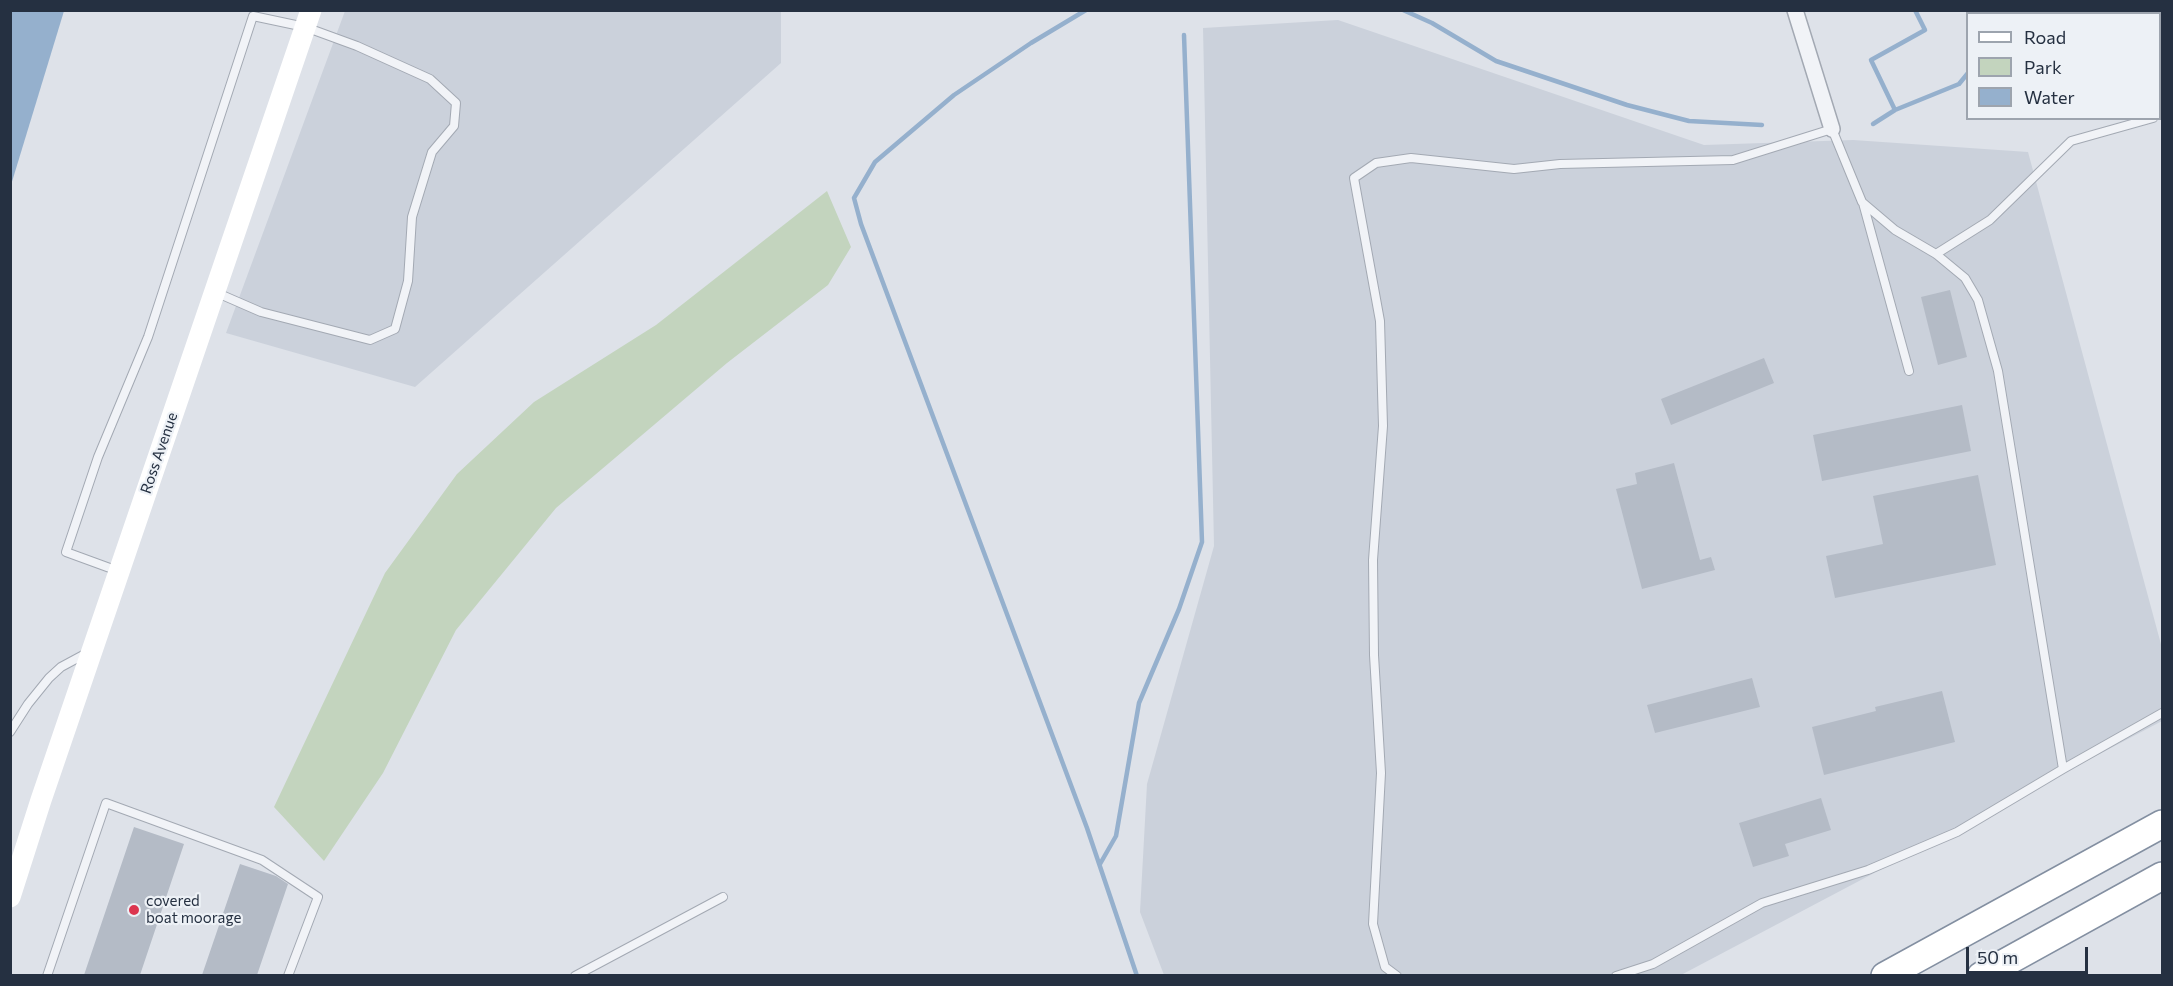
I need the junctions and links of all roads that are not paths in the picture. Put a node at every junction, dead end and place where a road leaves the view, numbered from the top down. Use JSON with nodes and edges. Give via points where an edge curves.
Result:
{"nodes":[{"id":1,"x":1795,"y":10,"type":"edge"},
{"id":2,"x":308,"y":19,"type":"edge"},
{"id":3,"x":2146,"y":120,"type":"edge"},
{"id":4,"x":1832,"y":129,"type":"junction"},
{"id":5,"x":1862,"y":202,"type":"junction"},
{"id":6,"x":1936,"y":254,"type":"junction"},
{"id":7,"x":214,"y":291,"type":"junction"},
{"id":8,"x":1909,"y":371,"type":"dead end"},
{"id":9,"x":118,"y":572,"type":"junction"},
{"id":10,"x":91,"y":651,"type":"junction"},
{"id":11,"x":2163,"y":713,"type":"edge"},
{"id":12,"x":10,"y":732,"type":"edge"},
{"id":13,"x":2063,"y":769,"type":"junction"},
{"id":14,"x":2163,"y":824,"type":"edge"},
{"id":15,"x":2163,"y":876,"type":"edge"},
{"id":16,"x":10,"y":897,"type":"edge"},
{"id":17,"x":723,"y":897,"type":"dead end"},
{"id":18,"x":47,"y":975,"type":"edge"},
{"id":19,"x":288,"y":975,"type":"edge"},
{"id":20,"x":575,"y":975,"type":"edge"},
{"id":21,"x":1397,"y":975,"type":"edge"},
{"id":22,"x":1616,"y":975,"type":"edge"},
{"id":23,"x":1885,"y":975,"type":"edge"},
{"id":24,"x":1981,"y":975,"type":"edge"}],
"edges":[{"from":1,"to":4,"type":"street"},
{"from":2,"to":7,"type":"street","name":"Ross Avenue"},
{"from":2,"to":7,"type":"lane","via":[[430,79],[456,103],[454,126],[432,152],[412,217],[408,281],[395,329],[370,340],[261,312]]},
{"from":2,"to":9,"type":"lane","via":[[253,16],[148,338],[66,552]]},
{"from":3,"to":6,"type":"lane","via":[[2071,141],[1990,219]]},
{"from":4,"to":5,"type":"lane"},
{"from":4,"to":21,"type":"lane","via":[[1733,160],[1560,164],[1514,169],[1411,158],[1376,163],[1354,178],[1380,321],[1383,426],[1373,560],[1381,773],[1373,924],[1385,967]]},
{"from":5,"to":6,"type":"lane","via":[[1894,230]]},
{"from":5,"to":8,"type":"lane"},
{"from":6,"to":13,"type":"lane","via":[[1965,278],[1977,300],[1998,371]]},
{"from":7,"to":9,"type":"street","name":"Ross Avenue"},
{"from":9,"to":10,"type":"street","name":"Ross Avenue"},
{"from":10,"to":12,"type":"lane","via":[[49,678]]},
{"from":10,"to":16,"type":"street","name":"Ross Avenue"},
{"from":11,"to":13,"type":"lane"},
{"from":13,"to":22,"type":"lane","via":[[1957,832],[1868,870],[1762,903],[1653,964]]},
{"from":14,"to":23,"type":"highway"},
{"from":15,"to":24,"type":"highway"},
{"from":17,"to":20,"type":"lane"},
{"from":18,"to":19,"type":"lane","via":[[106,803],[262,860],[318,897]]}]}
